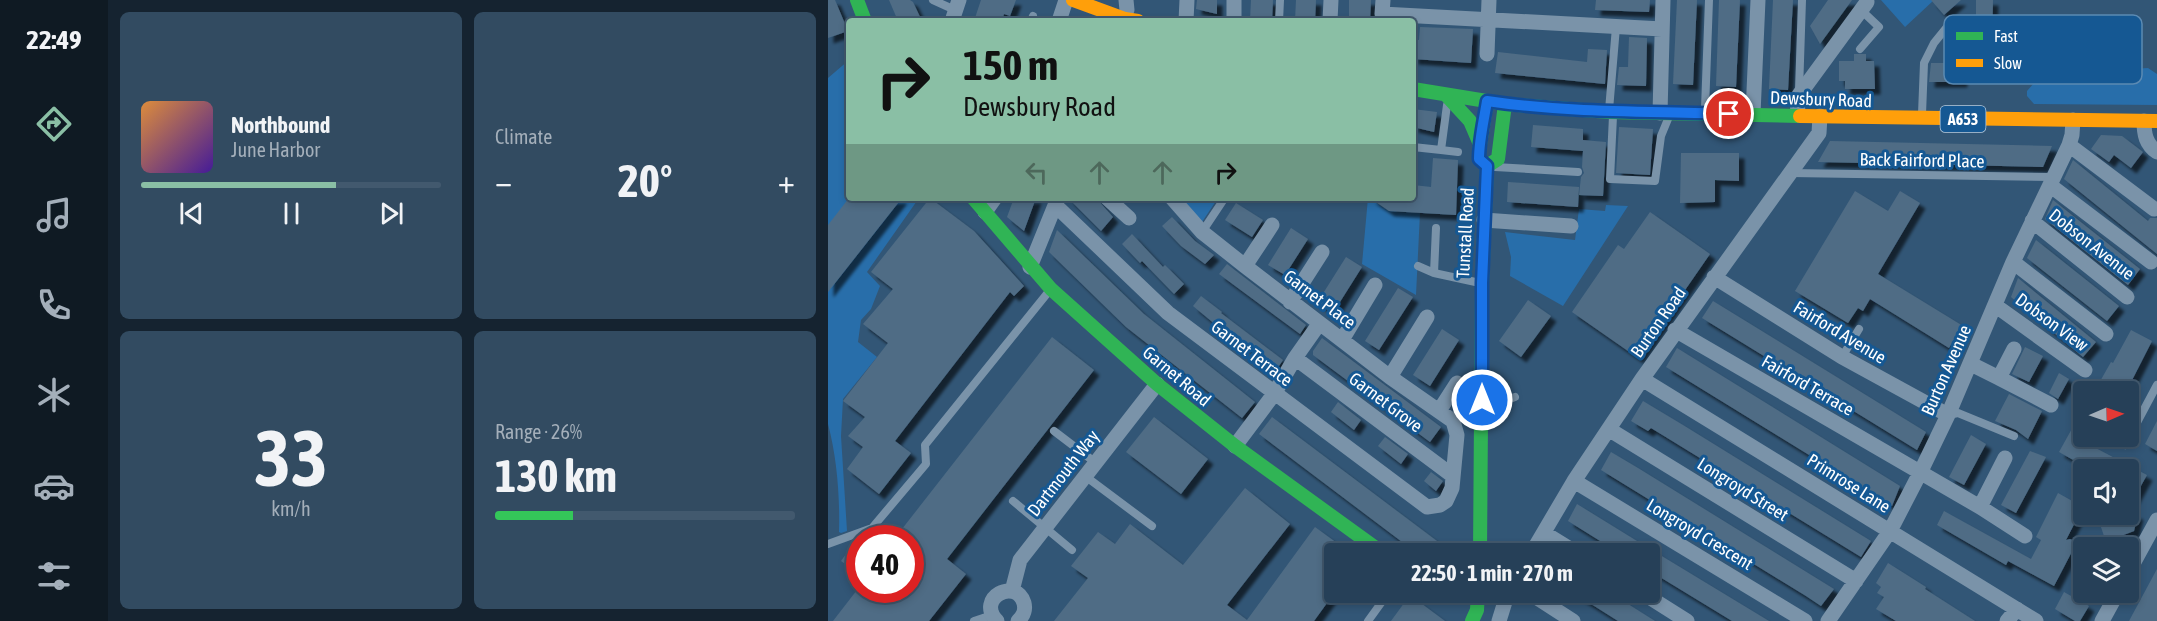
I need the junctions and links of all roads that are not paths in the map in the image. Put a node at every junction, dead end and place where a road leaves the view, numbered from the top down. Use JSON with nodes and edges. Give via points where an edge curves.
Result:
{"nodes":[{"id":1,"x":857,"y":0,"type":"edge"},
{"id":2,"x":933,"y":0,"type":"edge"},
{"id":3,"x":1066,"y":0,"type":"edge"},
{"id":4,"x":1073,"y":0,"type":"edge"},
{"id":5,"x":1097,"y":0,"type":"edge"},
{"id":6,"x":1187,"y":0,"type":"edge"},
{"id":7,"x":1234,"y":0,"type":"edge"},
{"id":8,"x":1280,"y":0,"type":"edge"},
{"id":9,"x":1331,"y":0,"type":"edge"},
{"id":10,"x":1432,"y":0,"type":"edge"},
{"id":11,"x":1489,"y":0,"type":"edge"},
{"id":12,"x":1663,"y":0,"type":"edge"},
{"id":13,"x":1709,"y":0,"type":"edge"},
{"id":14,"x":1758,"y":0,"type":"edge"},
{"id":15,"x":1802,"y":0,"type":"edge"},
{"id":16,"x":1864,"y":6,"type":"joint"},
{"id":17,"x":955,"y":10,"type":"edge"},
{"id":18,"x":1382,"y":12,"type":"edge"},
{"id":19,"x":1128,"y":14,"type":"edge"},
{"id":20,"x":1432,"y":16,"type":"junction"},
{"id":21,"x":864,"y":18,"type":"edge"},
{"id":22,"x":1060,"y":18,"type":"edge"},
{"id":23,"x":1186,"y":18,"type":"edge"},
{"id":24,"x":1234,"y":18,"type":"edge"},
{"id":25,"x":1279,"y":18,"type":"edge"},
{"id":26,"x":1330,"y":18,"type":"edge"},
{"id":27,"x":1488,"y":20,"type":"junction"},
{"id":28,"x":1616,"y":27,"type":"junction"},
{"id":29,"x":1662,"y":29,"type":"junction"},
{"id":30,"x":1944,"y":31,"type":"edge"},
{"id":31,"x":1860,"y":49,"type":"dead end"},
{"id":32,"x":1487,"y":54,"type":"dead end"},
{"id":33,"x":1416,"y":90,"type":"edge"},
{"id":34,"x":1446,"y":95,"type":"junction"},
{"id":35,"x":1799,"y":96,"type":"junction"},
{"id":36,"x":1487,"y":101,"type":"junction"},
{"id":37,"x":1505,"y":104,"type":"junction"},
{"id":38,"x":1611,"y":112,"type":"junction"},
{"id":39,"x":1665,"y":113,"type":"junction"},
{"id":40,"x":1705,"y":113,"type":"junction"},
{"id":41,"x":1753,"y":114,"type":"junction"},
{"id":42,"x":1797,"y":116,"type":"junction"},
{"id":43,"x":1820,"y":116,"type":"junction"},
{"id":44,"x":1921,"y":119,"type":"junction"},
{"id":45,"x":2073,"y":120,"type":"junction"},
{"id":46,"x":2150,"y":121,"type":"edge"},
{"id":47,"x":1479,"y":142,"type":"junction"},
{"id":48,"x":2069,"y":145,"type":"junction"},
{"id":49,"x":1416,"y":147,"type":"edge"},
{"id":50,"x":1442,"y":150,"type":"junction"},
{"id":51,"x":1458,"y":152,"type":"dead end"},
{"id":52,"x":2157,"y":152,"type":"edge"},
{"id":53,"x":1487,"y":166,"type":"junction"},
{"id":54,"x":1578,"y":172,"type":"dead end"},
{"id":55,"x":1791,"y":173,"type":"junction"},
{"id":56,"x":2052,"y":181,"type":"junction"},
{"id":57,"x":976,"y":201,"type":"edge"},
{"id":58,"x":993,"y":201,"type":"edge"},
{"id":59,"x":1110,"y":201,"type":"edge"},
{"id":60,"x":1175,"y":201,"type":"edge"},
{"id":61,"x":1223,"y":201,"type":"edge"},
{"id":62,"x":1057,"y":202,"type":"edge"},
{"id":63,"x":2154,"y":209,"type":"dead end"},
{"id":64,"x":985,"y":212,"type":"junction"},
{"id":65,"x":1129,"y":218,"type":"dead end"},
{"id":66,"x":1484,"y":220,"type":"junction"},
{"id":67,"x":2032,"y":221,"type":"junction"},
{"id":68,"x":1272,"y":225,"type":"dead end"},
{"id":69,"x":1571,"y":226,"type":"dead end"},
{"id":70,"x":1436,"y":228,"type":"dead end"},
{"id":71,"x":1202,"y":232,"type":"junction"},
{"id":72,"x":1322,"y":252,"type":"dead end"},
{"id":73,"x":2013,"y":262,"type":"junction"},
{"id":74,"x":2151,"y":262,"type":"dead end"},
{"id":75,"x":1245,"y":266,"type":"junction"},
{"id":76,"x":1418,"y":266,"type":"dead end"},
{"id":77,"x":1030,"y":267,"type":"junction"},
{"id":78,"x":1434,"y":273,"type":"junction"},
{"id":79,"x":1714,"y":277,"type":"junction"},
{"id":80,"x":1482,"y":283,"type":"junction"},
{"id":81,"x":1375,"y":285,"type":"dead end"},
{"id":82,"x":1051,"y":289,"type":"junction"},
{"id":83,"x":2127,"y":297,"type":"dead end"},
{"id":84,"x":1290,"y":302,"type":"junction"},
{"id":85,"x":1996,"y":306,"type":"junction"},
{"id":86,"x":1427,"y":317,"type":"dead end"},
{"id":87,"x":1319,"y":324,"type":"junction"},
{"id":88,"x":1859,"y":329,"type":"dead end"},
{"id":89,"x":1676,"y":330,"type":"junction"},
{"id":90,"x":2106,"y":334,"type":"dead end"},
{"id":91,"x":1342,"y":340,"type":"junction"},
{"id":92,"x":2014,"y":350,"type":"dead end"},
{"id":93,"x":1842,"y":357,"type":"junction"},
{"id":94,"x":1295,"y":358,"type":"junction"},
{"id":95,"x":1971,"y":364,"type":"junction"},
{"id":96,"x":2085,"y":370,"type":"dead end"},
{"id":97,"x":1390,"y":377,"type":"junction"},
{"id":98,"x":1999,"y":378,"type":"junction"},
{"id":99,"x":1642,"y":379,"type":"junction"},
{"id":100,"x":1457,"y":383,"type":"dead end"},
{"id":101,"x":1157,"y":384,"type":"junction"},
{"id":102,"x":2157,"y":385,"type":"edge"},
{"id":103,"x":1274,"y":394,"type":"junction"},
{"id":104,"x":1515,"y":397,"type":"dead end"},
{"id":105,"x":1482,"y":400,"type":"junction"},
{"id":106,"x":2051,"y":405,"type":"dead end"},
{"id":107,"x":1439,"y":411,"type":"junction"},
{"id":108,"x":1948,"y":416,"type":"junction"},
{"id":109,"x":2139,"y":419,"type":"edge"},
{"id":110,"x":1610,"y":430,"type":"junction"},
{"id":111,"x":1054,"y":431,"type":"dead end"},
{"id":112,"x":2014,"y":436,"type":"dead end"},
{"id":113,"x":1235,"y":447,"type":"junction"},
{"id":114,"x":2005,"y":458,"type":"dead end"},
{"id":115,"x":1095,"y":464,"type":"junction"},
{"id":116,"x":1920,"y":473,"type":"junction"},
{"id":117,"x":1085,"y":476,"type":"junction"},
{"id":118,"x":1453,"y":476,"type":"junction"},
{"id":119,"x":1575,"y":481,"type":"junction"},
{"id":120,"x":1013,"y":501,"type":"dead end"},
{"id":121,"x":1980,"y":507,"type":"junction"},
{"id":122,"x":2157,"y":520,"type":"edge"},
{"id":123,"x":1152,"y":526,"type":"dead end"},
{"id":124,"x":1045,"y":527,"type":"junction"},
{"id":125,"x":1890,"y":531,"type":"junction"},
{"id":126,"x":1544,"y":533,"type":"junction"},
{"id":127,"x":2025,"y":536,"type":"dead end"},
{"id":128,"x":1369,"y":543,"type":"edge"},
{"id":129,"x":1480,"y":543,"type":"edge"},
{"id":130,"x":1538,"y":543,"type":"edge"},
{"id":131,"x":1560,"y":543,"type":"edge"},
{"id":132,"x":828,"y":544,"type":"edge"},
{"id":133,"x":1072,"y":550,"type":"dead end"},
{"id":134,"x":2139,"y":553,"type":"edge"},
{"id":135,"x":1856,"y":581,"type":"junction"},
{"id":136,"x":1012,"y":591,"type":"junction"},
{"id":137,"x":1381,"y":603,"type":"edge"},
{"id":138,"x":1505,"y":603,"type":"edge"},
{"id":139,"x":1544,"y":603,"type":"edge"},
{"id":140,"x":1658,"y":603,"type":"edge"},
{"id":141,"x":2112,"y":603,"type":"edge"},
{"id":142,"x":2012,"y":615,"type":"edge"},
{"id":143,"x":995,"y":618,"type":"edge"},
{"id":144,"x":974,"y":621,"type":"edge"},
{"id":145,"x":1018,"y":621,"type":"edge"},
{"id":146,"x":1368,"y":621,"type":"edge"},
{"id":147,"x":1499,"y":621,"type":"edge"},
{"id":148,"x":1573,"y":621,"type":"edge"},
{"id":149,"x":1687,"y":621,"type":"edge"},
{"id":150,"x":1805,"y":621,"type":"edge"},
{"id":151,"x":1828,"y":621,"type":"edge"},
{"id":152,"x":2036,"y":621,"type":"edge"},
{"id":153,"x":2102,"y":621,"type":"edge"}],
"edges":[{"from":1,"to":21,"type":"street"},
{"from":2,"to":17,"type":"lane"},
{"from":3,"to":22,"type":"street"},
{"from":4,"to":19,"type":"street"},
{"from":5,"to":19,"type":"street"},
{"from":6,"to":23,"type":"street"},
{"from":7,"to":24,"type":"street"},
{"from":8,"to":25,"type":"lane"},
{"from":9,"to":26,"type":"street"},
{"from":10,"to":20,"type":"street"},
{"from":11,"to":27,"type":"street"},
{"from":12,"to":29,"type":"street"},
{"from":13,"to":40,"type":"lane"},
{"from":14,"to":41,"type":"street"},
{"from":15,"to":35,"type":"lane"},
{"from":16,"to":31,"type":"lane","via":[[1880,27]]},
{"from":16,"to":35,"type":"street"},
{"from":18,"to":20,"type":"street"},
{"from":20,"to":27,"type":"street"},
{"from":27,"to":28,"type":"street"},
{"from":27,"to":32,"type":"street"},
{"from":28,"to":29,"type":"street"},
{"from":28,"to":38,"type":"lane"},
{"from":29,"to":39,"type":"street"},
{"from":30,"to":44,"type":"lane","via":[[1923,63]]},
{"from":33,"to":34,"type":"street","name":"Dewsbury Road","number":"A653"},
{"from":34,"to":36,"type":"street","name":"Dewsbury Road","number":"A653"},
{"from":34,"to":47,"type":"street","name":"Tunstall Road","via":[[1470,121]]},
{"from":34,"to":50,"type":"lane"},
{"from":35,"to":42,"type":"street"},
{"from":36,"to":37,"type":"street","name":"Dewsbury Road","number":"A653"},
{"from":36,"to":47,"type":"street"},
{"from":37,"to":38,"type":"street","name":"Dewsbury Road","number":"A653"},
{"from":37,"to":53,"type":"street","name":"Tunstall Road","via":[[1498,159]]},
{"from":38,"to":39,"type":"street","name":"Dewsbury Road","number":"A653"},
{"from":38,"to":39,"type":"lane","via":[[1610,178],[1655,181]]},
{"from":39,"to":40,"type":"street","name":"Dewsbury Road","number":"A653"},
{"from":40,"to":41,"type":"street","name":"Dewsbury Road","number":"A653"},
{"from":41,"to":42,"type":"street","name":"Dewsbury Road","number":"A653"},
{"from":42,"to":43,"type":"street","name":"Dewsbury Road","number":"A653"},
{"from":43,"to":44,"type":"street","name":"Dewsbury Road","number":"A653"},
{"from":43,"to":55,"type":"street","name":"Burton Road","via":[[1819,133]]},
{"from":44,"to":45,"type":"street","name":"Dewsbury Road","number":"A653"},
{"from":45,"to":46,"type":"street","name":"Dewsbury Road","number":"A653"},
{"from":45,"to":48,"type":"street","name":"Burton Avenue"},
{"from":46,"to":52,"type":"street","via":[[2144,135]]},
{"from":47,"to":53,"type":"street","name":"Tunstall Road","via":[[1479,159]]},
{"from":48,"to":56,"type":"street","name":"Burton Avenue"},
{"from":48,"to":63,"type":"street"},
{"from":49,"to":50,"type":"lane"},
{"from":50,"to":51,"type":"lane"},
{"from":53,"to":54,"type":"lane"},
{"from":53,"to":66,"type":"street","name":"Tunstall Road"},
{"from":55,"to":56,"type":"lane","name":"Back Fairford Place"},
{"from":55,"to":79,"type":"street","name":"Burton Road"},
{"from":56,"to":67,"type":"street","name":"Burton Avenue"},
{"from":56,"to":74,"type":"street"},
{"from":57,"to":64,"type":"street","name":"Garnet Road"},
{"from":58,"to":64,"type":"street"},
{"from":59,"to":65,"type":"street"},
{"from":60,"to":71,"type":"street","name":"Garnet Place"},
{"from":61,"to":71,"type":"lane"},
{"from":62,"to":77,"type":"street"},
{"from":62,"to":103,"type":"street","name":"Garnet Terrace","via":[[1168,313]]},
{"from":64,"to":77,"type":"street","name":"Garnet Road"},
{"from":66,"to":69,"type":"street"},
{"from":66,"to":80,"type":"street","name":"Tunstall Road"},
{"from":67,"to":73,"type":"street","name":"Burton Avenue"},
{"from":67,"to":83,"type":"street","name":"Dobson Avenue"},
{"from":68,"to":75,"type":"street"},
{"from":70,"to":78,"type":"lane"},
{"from":71,"to":75,"type":"street","name":"Garnet Place"},
{"from":72,"to":84,"type":"street"},
{"from":73,"to":85,"type":"street","name":"Burton Avenue"},
{"from":73,"to":90,"type":"street"},
{"from":75,"to":84,"type":"street","name":"Garnet Place"},
{"from":76,"to":78,"type":"lane"},
{"from":77,"to":82,"type":"street","name":"Garnet Road"},
{"from":78,"to":80,"type":"lane"},
{"from":79,"to":89,"type":"street","name":"Burton Road"},
{"from":79,"to":93,"type":"street","name":"Fairford Avenue"},
{"from":80,"to":105,"type":"street","name":"Tunstall Road"},
{"from":81,"to":91,"type":"street"},
{"from":82,"to":101,"type":"street","name":"Garnet Road"},
{"from":82,"to":132,"type":"lane","via":[[925,445],[926,464],[872,528]]},
{"from":84,"to":87,"type":"street","name":"Garnet Place"},
{"from":85,"to":95,"type":"street","name":"Burton Avenue"},
{"from":85,"to":96,"type":"street","name":"Dobson View"},
{"from":86,"to":97,"type":"street"},
{"from":87,"to":91,"type":"street","name":"Garnet Place"},
{"from":87,"to":94,"type":"street"},
{"from":88,"to":93,"type":"lane"},
{"from":89,"to":99,"type":"street","name":"Burton Road"},
{"from":89,"to":116,"type":"street","name":"Fairford Terrace"},
{"from":91,"to":97,"type":"street","name":"Garnet Place"},
{"from":92,"to":98,"type":"street"},
{"from":93,"to":108,"type":"street","name":"Fairford Avenue"},
{"from":94,"to":103,"type":"street"},
{"from":94,"to":118,"type":"street","name":"Garnet Grove"},
{"from":95,"to":98,"type":"street"},
{"from":95,"to":108,"type":"street","name":"Burton Avenue"},
{"from":97,"to":107,"type":"street","name":"Garnet Place"},
{"from":98,"to":106,"type":"street"},
{"from":99,"to":110,"type":"street","name":"Burton Road"},
{"from":99,"to":125,"type":"street","name":"Primrose Lane"},
{"from":100,"to":107,"type":"street"},
{"from":101,"to":113,"type":"street","name":"Garnet Road"},
{"from":101,"to":115,"type":"street","name":"Dartmouth Way"},
{"from":102,"to":109,"type":"lane"},
{"from":103,"to":113,"type":"street"},
{"from":103,"to":118,"type":"street","name":"Garnet Terrace","via":[[1427,507],[1440,505],[1450,495]]},
{"from":104,"to":105,"type":"lane"},
{"from":105,"to":129,"type":"street","name":"Tunstall Road"},
{"from":107,"to":118,"type":"street","name":"Garnet Place","via":[[1453,421],[1457,435]]},
{"from":108,"to":112,"type":"lane","via":[[1958,412]]},
{"from":108,"to":116,"type":"street","name":"Burton Avenue"},
{"from":110,"to":119,"type":"street","name":"Burton Road"},
{"from":110,"to":135,"type":"street","name":"Longroyd Street"},
{"from":111,"to":115,"type":"lane"},
{"from":113,"to":128,"type":"street","name":"Garnet Road"},
{"from":114,"to":121,"type":"street"},
{"from":115,"to":117,"type":"street","name":"Dartmouth Way"},
{"from":116,"to":121,"type":"street","name":"Fairford Terrace"},
{"from":116,"to":125,"type":"street","name":"Burton Avenue"},
{"from":117,"to":123,"type":"lane"},
{"from":117,"to":124,"type":"street","name":"Dartmouth Way"},
{"from":119,"to":126,"type":"street","name":"Burton Road"},
{"from":119,"to":150,"type":"street","name":"Longroyd Crescent"},
{"from":120,"to":124,"type":"lane"},
{"from":121,"to":127,"type":"street","name":"Fairford Terrace"},
{"from":122,"to":134,"type":"street"},
{"from":124,"to":133,"type":"lane"},
{"from":124,"to":136,"type":"street","name":"Dartmouth Way","via":[[1020,560]]},
{"from":125,"to":135,"type":"street","name":"Burton Avenue"},
{"from":125,"to":142,"type":"street","name":"Primrose Lane"},
{"from":126,"to":130,"type":"street","name":"Burton Road"},
{"from":126,"to":131,"type":"street"},
{"from":135,"to":151,"type":"street","name":"Burton Avenue"},
{"from":136,"to":143,"type":"street","via":[[996,595],[991,604]]},
{"from":136,"to":145,"type":"street","via":[[1024,603]]},
{"from":137,"to":146,"type":"lane"},
{"from":138,"to":147,"type":"street"},
{"from":139,"to":148,"type":"street"},
{"from":140,"to":149,"type":"street"},
{"from":141,"to":153,"type":"street"},
{"from":142,"to":152,"type":"street","name":"Primrose Lane"},
{"from":143,"to":144,"type":"lane"}]}
